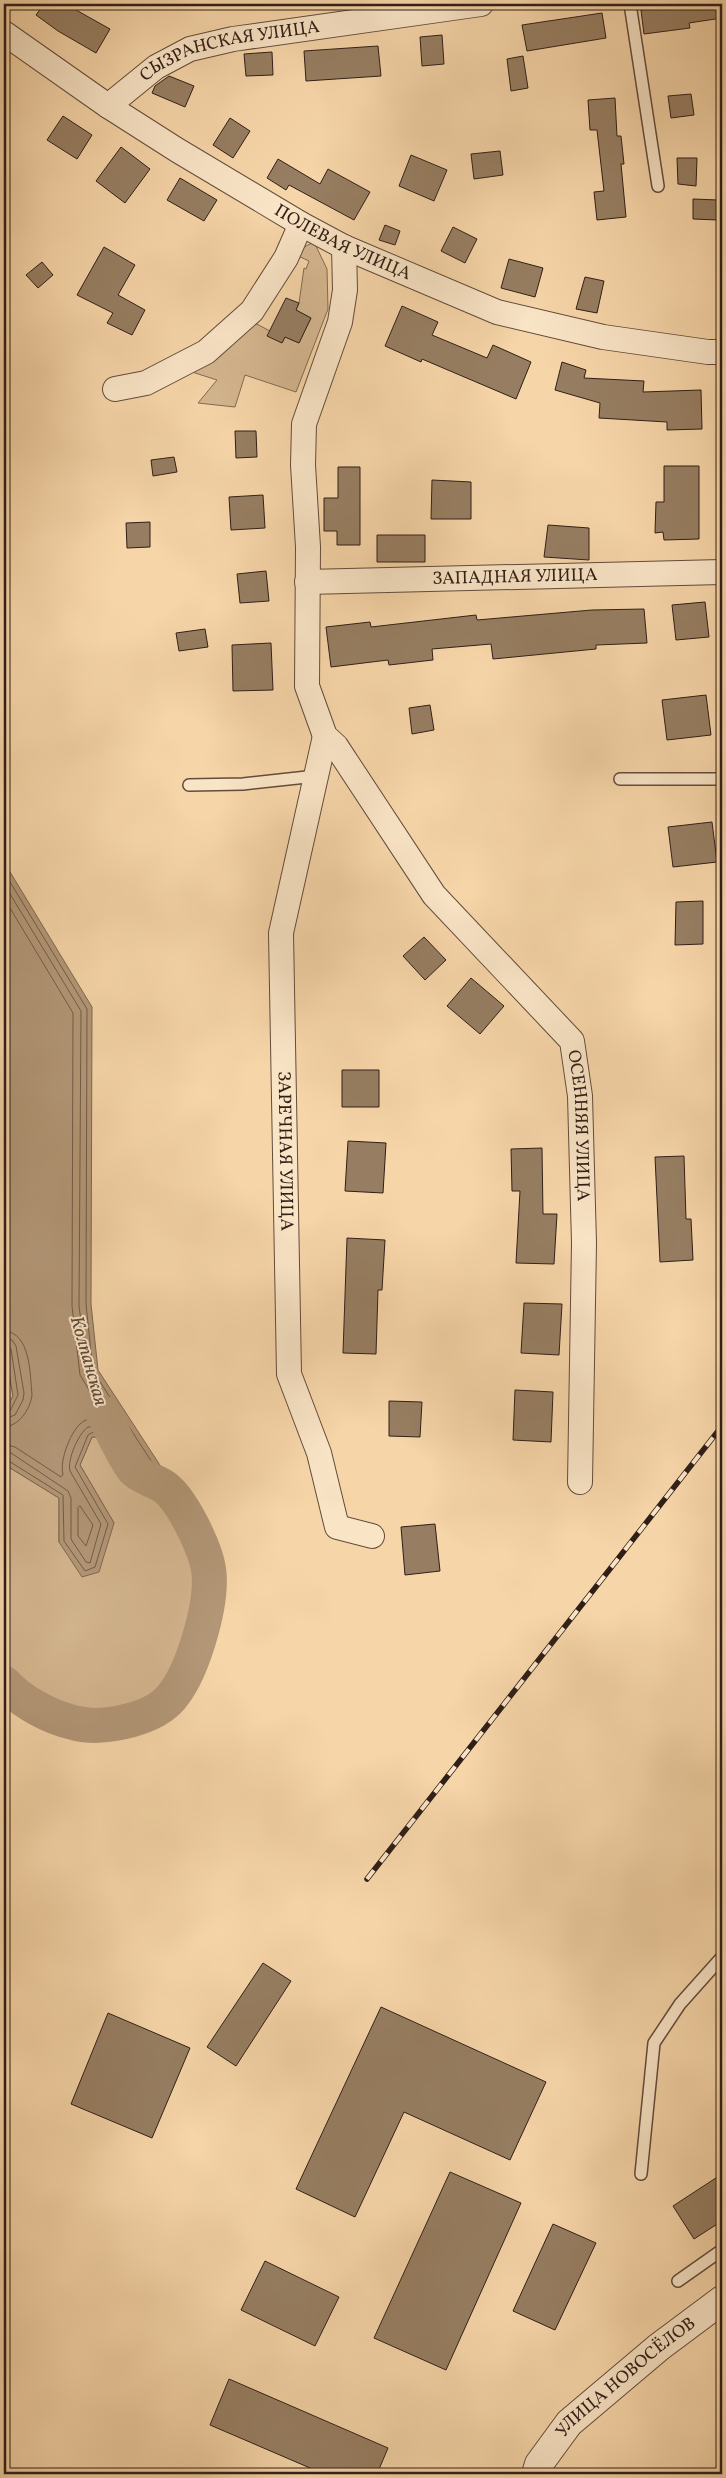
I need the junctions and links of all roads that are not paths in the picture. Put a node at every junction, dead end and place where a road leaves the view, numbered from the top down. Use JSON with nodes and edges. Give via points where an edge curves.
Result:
{"nodes":[{"id":1,"x":481,"y":4,"type":"edge"},
{"id":2,"x":630,"y":4,"type":"edge"},
{"id":3,"x":4,"y":33,"type":"edge"},
{"id":4,"x":108,"y":106,"type":"junction"},
{"id":5,"x":658,"y":186,"type":"dead end"},
{"id":6,"x":301,"y":224,"type":"junction"},
{"id":7,"x":344,"y":246,"type":"junction"},
{"id":8,"x":722,"y":352,"type":"edge"},
{"id":9,"x":115,"y":389,"type":"dead end"},
{"id":10,"x":722,"y":572,"type":"edge"},
{"id":11,"x":308,"y":582,"type":"junction"},
{"id":12,"x":325,"y":736,"type":"junction"},
{"id":13,"x":316,"y":776,"type":"junction"},
{"id":14,"x":620,"y":779,"type":"dead end"},
{"id":15,"x":722,"y":779,"type":"edge"},
{"id":16,"x":189,"y":786,"type":"dead end"},
{"id":17,"x":580,"y":1482,"type":"dead end"},
{"id":18,"x":372,"y":1536,"type":"dead end"},
{"id":19,"x":722,"y":1958,"type":"edge"},
{"id":20,"x":641,"y":2174,"type":"dead end"},
{"id":21,"x":722,"y":2250,"type":"edge"},
{"id":22,"x":678,"y":2281,"type":"dead end"},
{"id":23,"x":722,"y":2300,"type":"edge"},
{"id":24,"x":537,"y":2469,"type":"edge"}],
"edges":[{"from":1,"to":4,"type":"street","name":"СЫЗРАНСКАЯ УЛИЦА","via":[[233,39],[190,49],[156,67]]},
{"from":2,"to":5,"type":"lane"},
{"from":3,"to":4,"type":"street","name":"ПОЛЕВАЯ УЛИЦА"},
{"from":4,"to":6,"type":"street","name":"ПОЛЕВАЯ УЛИЦА"},
{"from":6,"to":7,"type":"street","name":"ПОЛЕВАЯ УЛИЦА"},
{"from":6,"to":9,"type":"street","via":[[291,254],[252,311],[206,352],[146,383]]},
{"from":7,"to":8,"type":"street","name":"ПОЛЕВАЯ УЛИЦА","via":[[497,312],[603,337]]},
{"from":7,"to":11,"type":"street","via":[[345,290],[340,322],[304,424]]},
{"from":10,"to":11,"type":"street","name":"ЗАПАДНАЯ УЛИЦА"},
{"from":11,"to":12,"type":"street","via":[[307,686]]},
{"from":12,"to":13,"type":"street","name":"ЗАРЕЧНАЯ УЛИЦА"},
{"from":12,"to":17,"type":"street","name":"ОСЕННЯЯ УЛИЦА","via":[[336,746],[434,894],[572,1041],[580,1096],[584,1243]]},
{"from":13,"to":16,"type":"lane"},
{"from":13,"to":18,"type":"street","name":"ЗАРЕЧНАЯ УЛИЦА","via":[[281,932],[289,1374],[319,1453],[337,1527]]},
{"from":14,"to":15,"type":"lane"},
{"from":19,"to":20,"type":"lane","via":[[680,2004],[654,2043]]},
{"from":21,"to":22,"type":"lane"},
{"from":23,"to":24,"type":"street","name":"УЛИЦА НОВОСЁЛОВ","via":[[659,2347],[569,2423]]}]}
